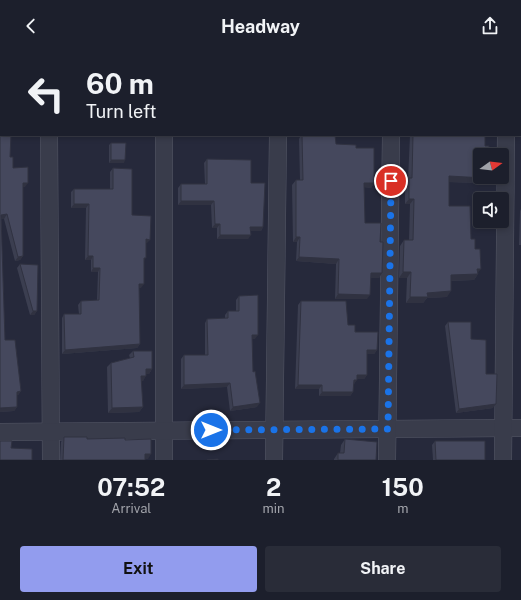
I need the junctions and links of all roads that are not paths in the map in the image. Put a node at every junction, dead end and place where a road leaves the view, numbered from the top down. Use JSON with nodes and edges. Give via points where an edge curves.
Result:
{"nodes":[{"id":1,"x":49,"y":136,"type":"edge"},
{"id":2,"x":164,"y":136,"type":"edge"},
{"id":3,"x":278,"y":136,"type":"edge"},
{"id":4,"x":391,"y":136,"type":"edge"},
{"id":5,"x":506,"y":136,"type":"edge"},
{"id":6,"x":503,"y":428,"type":"junction"},
{"id":7,"x":521,"y":428,"type":"edge"},
{"id":8,"x":388,"y":429,"type":"junction"},
{"id":9,"x":164,"y":430,"type":"junction"},
{"id":10,"x":274,"y":430,"type":"junction"},
{"id":11,"x":51,"y":431,"type":"junction"},
{"id":12,"x":0,"y":432,"type":"edge"},
{"id":13,"x":51,"y":460,"type":"edge"},
{"id":14,"x":164,"y":460,"type":"edge"},
{"id":15,"x":274,"y":460,"type":"edge"},
{"id":16,"x":387,"y":460,"type":"edge"},
{"id":17,"x":503,"y":460,"type":"edge"}],
"edges":[{"from":1,"to":11,"type":"street"},
{"from":2,"to":9,"type":"street"},
{"from":3,"to":10,"type":"street"},
{"from":4,"to":8,"type":"street"},
{"from":5,"to":6,"type":"street"},
{"from":6,"to":7,"type":"street"},
{"from":6,"to":8,"type":"street"},
{"from":6,"to":17,"type":"street"},
{"from":8,"to":10,"type":"street"},
{"from":8,"to":16,"type":"street"},
{"from":9,"to":10,"type":"street"},
{"from":9,"to":11,"type":"street"},
{"from":9,"to":14,"type":"street"},
{"from":10,"to":15,"type":"street"},
{"from":11,"to":12,"type":"street"},
{"from":11,"to":13,"type":"street"}]}
